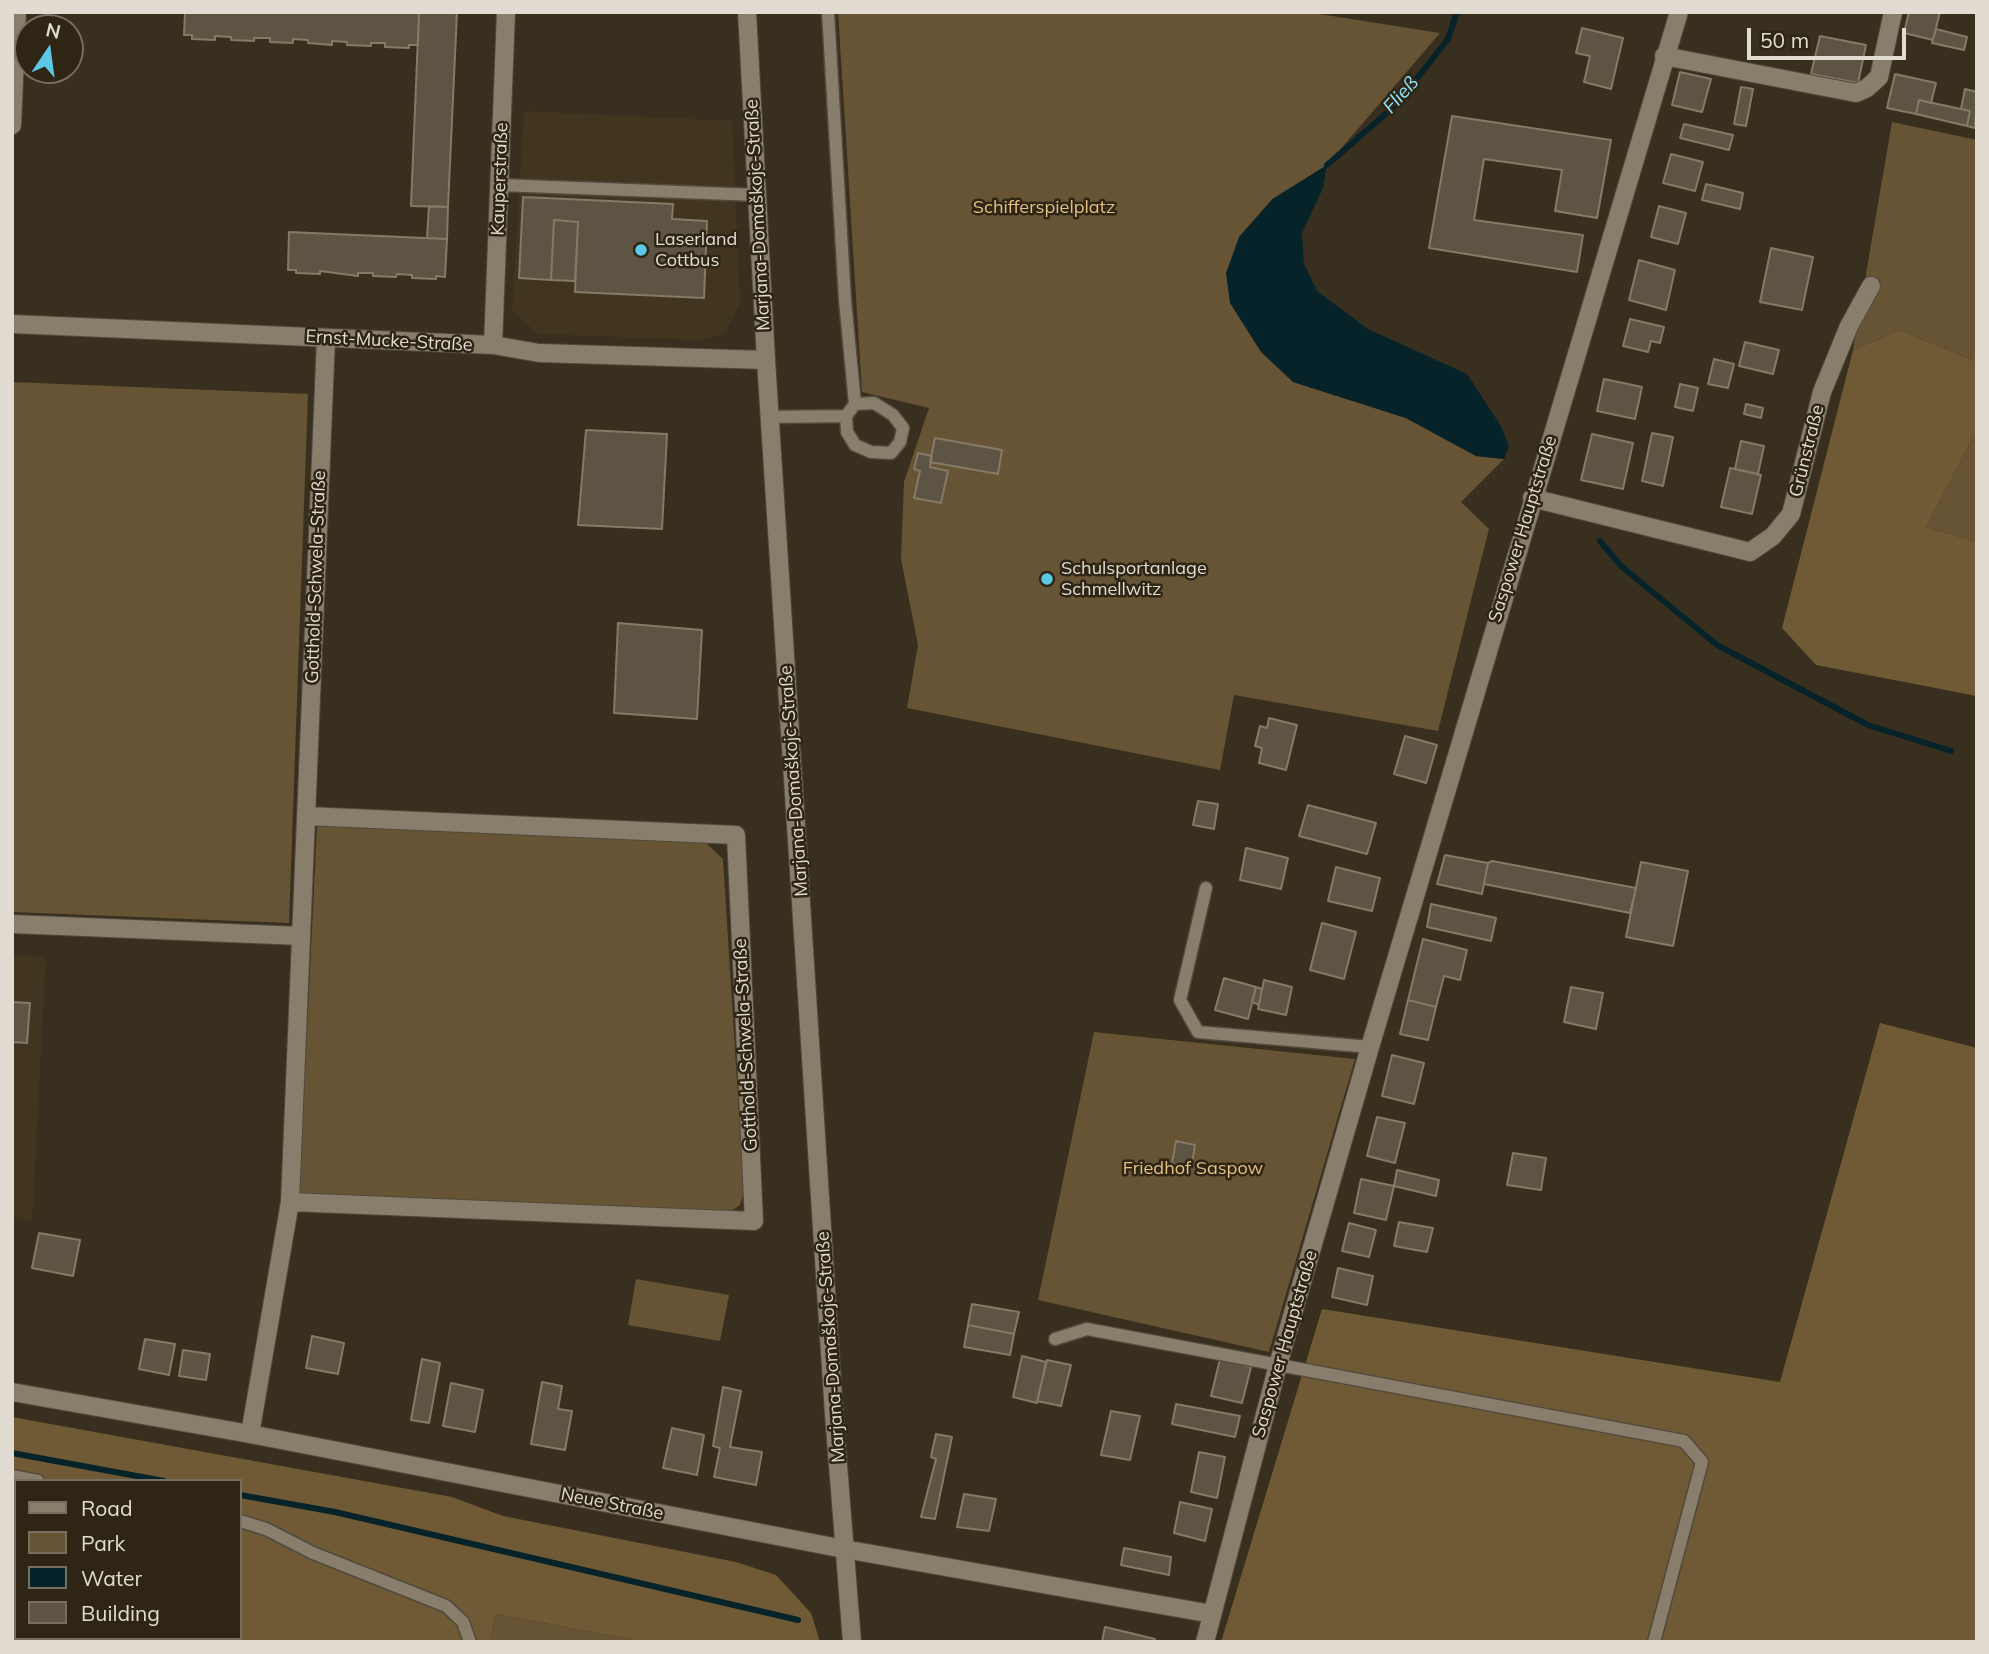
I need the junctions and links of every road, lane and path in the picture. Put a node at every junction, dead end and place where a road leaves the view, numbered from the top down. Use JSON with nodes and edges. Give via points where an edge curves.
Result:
{"nodes":[{"id":1,"x":17,"y":12,"type":"edge"},
{"id":2,"x":506,"y":12,"type":"edge"},
{"id":3,"x":747,"y":12,"type":"edge"},
{"id":4,"x":828,"y":12,"type":"edge"},
{"id":5,"x":1679,"y":12,"type":"edge"},
{"id":6,"x":1893,"y":12,"type":"edge"},
{"id":7,"x":1664,"y":57,"type":"junction"},
{"id":8,"x":12,"y":125,"type":"edge"},
{"id":9,"x":500,"y":185,"type":"junction"},
{"id":10,"x":757,"y":195,"type":"junction"},
{"id":11,"x":1871,"y":286,"type":"dead end"},
{"id":12,"x":12,"y":324,"type":"edge"},
{"id":13,"x":326,"y":338,"type":"junction"},
{"id":14,"x":493,"y":345,"type":"junction"},
{"id":15,"x":766,"y":360,"type":"junction"},
{"id":16,"x":855,"y":404,"type":"junction"},
{"id":17,"x":769,"y":416,"type":"junction"},
{"id":18,"x":846,"y":416,"type":"junction"},
{"id":19,"x":1532,"y":498,"type":"junction"},
{"id":20,"x":306,"y":816,"type":"junction"},
{"id":21,"x":1206,"y":888,"type":"dead end"},
{"id":22,"x":12,"y":924,"type":"edge"},
{"id":23,"x":301,"y":936,"type":"junction"},
{"id":24,"x":1370,"y":1047,"type":"junction"},
{"id":25,"x":290,"y":1202,"type":"junction"},
{"id":26,"x":1055,"y":1339,"type":"dead end"},
{"id":27,"x":1278,"y":1365,"type":"junction"},
{"id":28,"x":12,"y":1392,"type":"edge"},
{"id":29,"x":250,"y":1434,"type":"junction"},
{"id":30,"x":242,"y":1522,"type":"edge"},
{"id":31,"x":845,"y":1549,"type":"junction"},
{"id":32,"x":1212,"y":1614,"type":"junction"},
{"id":33,"x":470,"y":1642,"type":"edge"},
{"id":34,"x":852,"y":1642,"type":"edge"},
{"id":35,"x":1205,"y":1642,"type":"edge"},
{"id":36,"x":1654,"y":1642,"type":"edge"}],
"edges":[{"from":1,"to":8,"type":"street"},
{"from":2,"to":9,"type":"street","name":"Kauperstraße"},
{"from":3,"to":10,"type":"street","name":"Marjana-Domaškojc-Straße"},
{"from":4,"to":16,"type":"lane"},
{"from":5,"to":7,"type":"street","name":"Saspower Hauptstraße"},
{"from":6,"to":7,"type":"street","via":[[1879,77],[1856,93]]},
{"from":7,"to":19,"type":"street","name":"Saspower Hauptstraße"},
{"from":9,"to":10,"type":"lane"},
{"from":9,"to":14,"type":"street","name":"Kauperstraße"},
{"from":10,"to":15,"type":"street","name":"Marjana-Domaškojc-Straße"},
{"from":11,"to":19,"type":"street","name":"Grünstraße","via":[[1822,392],[1791,514],[1773,536],[1750,552]]},
{"from":12,"to":13,"type":"street","name":"Ernst-Mucke-Straße"},
{"from":13,"to":14,"type":"street","name":"Ernst-Mucke-Straße"},
{"from":13,"to":20,"type":"street","name":"Gotthold-Schwela-Straße"},
{"from":14,"to":15,"type":"street","name":"Ernst-Mucke-Straße","via":[[539,354]]},
{"from":15,"to":17,"type":"street","name":"Marjana-Domaškojc-Straße"},
{"from":16,"to":18,"type":"lane"},
{"from":16,"to":18,"type":"lane","via":[[874,403],[893,415],[903,428],[900,442],[891,453],[855,445],[847,432]]},
{"from":17,"to":18,"type":"lane"},
{"from":17,"to":31,"type":"street","name":"Marjana-Domaškojc-Straße"},
{"from":19,"to":24,"type":"street","name":"Saspower Hauptstraße"},
{"from":20,"to":23,"type":"street","name":"Gotthold-Schwela-Straße"},
{"from":20,"to":25,"type":"street","name":"Gotthold-Schwela-Straße","via":[[736,835],[754,1221]]},
{"from":21,"to":24,"type":"lane","via":[[1180,1000],[1198,1032]]},
{"from":22,"to":23,"type":"street"},
{"from":23,"to":25,"type":"street","name":"Gotthold-Schwela-Straße"},
{"from":24,"to":27,"type":"street","name":"Saspower Hauptstraße"},
{"from":25,"to":29,"type":"street","name":"Gotthold-Schwela-Straße"},
{"from":26,"to":27,"type":"lane","via":[[1087,1329]]},
{"from":27,"to":32,"type":"street","name":"Saspower Hauptstraße"},
{"from":27,"to":36,"type":"lane","via":[[1684,1441],[1702,1462]]},
{"from":28,"to":29,"type":"street","name":"Neue Straße"},
{"from":29,"to":31,"type":"street","name":"Neue Straße"},
{"from":30,"to":33,"type":"lane","via":[[446,1606],[463,1622]]},
{"from":31,"to":32,"type":"street","name":"Neue Straße"},
{"from":31,"to":34,"type":"street","name":"Marjana-Domaškojc-Straße"},
{"from":32,"to":35,"type":"street","name":"Saspower Hauptstraße"}]}
